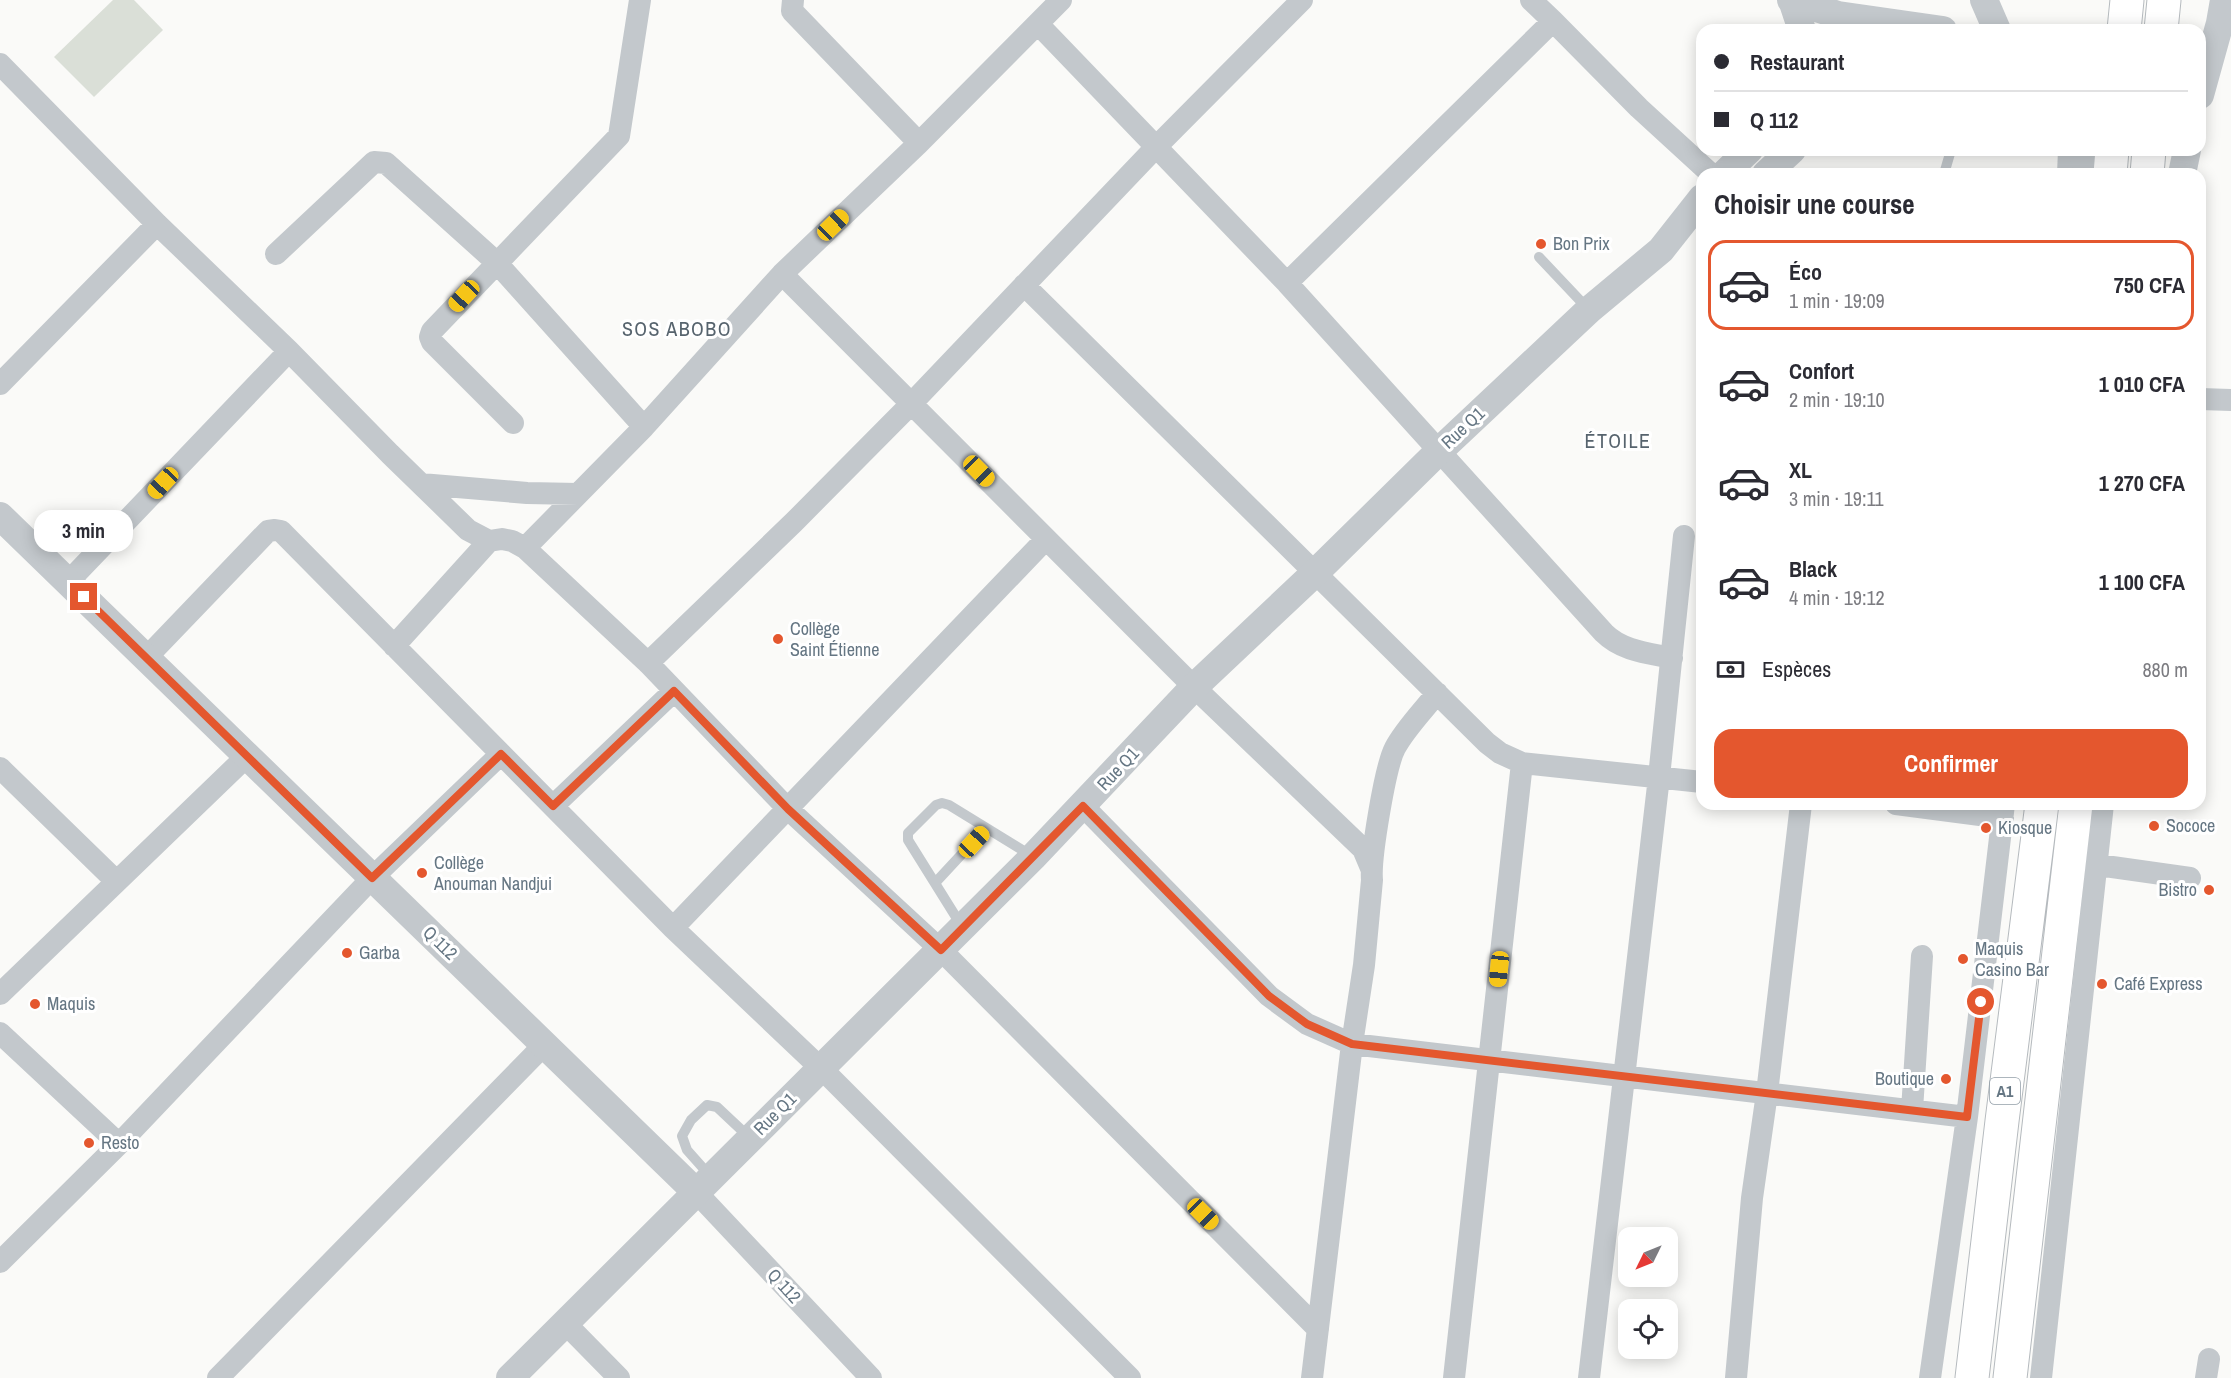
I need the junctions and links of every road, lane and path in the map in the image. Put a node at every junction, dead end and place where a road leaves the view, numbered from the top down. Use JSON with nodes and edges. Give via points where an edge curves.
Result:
{"nodes":[{"id":1,"x":640,"y":0,"type":"edge"},
{"id":2,"x":793,"y":0,"type":"edge"},
{"id":3,"x":1061,"y":0,"type":"edge"},
{"id":4,"x":1302,"y":0,"type":"edge"},
{"id":5,"x":1531,"y":0,"type":"edge"},
{"id":6,"x":1792,"y":0,"type":"edge"},
{"id":7,"x":1898,"y":0,"type":"edge"},
{"id":8,"x":1984,"y":0,"type":"edge"},
{"id":9,"x":2127,"y":0,"type":"edge"},
{"id":10,"x":2224,"y":0,"type":"edge"},
{"id":11,"x":2165,"y":10,"type":"edge"},
{"id":12,"x":1553,"y":21,"type":"junction"},
{"id":13,"x":1038,"y":24,"type":"junction"},
{"id":14,"x":1800,"y":24,"type":"edge"},
{"id":15,"x":1869,"y":24,"type":"edge"},
{"id":16,"x":1878,"y":24,"type":"edge"},
{"id":17,"x":1994,"y":24,"type":"edge"},
{"id":18,"x":2125,"y":24,"type":"edge"},
{"id":19,"x":2141,"y":24,"type":"edge"},
{"id":20,"x":0,"y":64,"type":"edge"},
{"id":21,"x":2206,"y":73,"type":"edge"},
{"id":22,"x":919,"y":143,"type":"junction"},
{"id":23,"x":1156,"y":146,"type":"junction"},
{"id":24,"x":1743,"y":156,"type":"edge"},
{"id":25,"x":1786,"y":156,"type":"edge"},
{"id":26,"x":1705,"y":168,"type":"edge"},
{"id":27,"x":1730,"y":168,"type":"edge"},
{"id":28,"x":1772,"y":168,"type":"edge"},
{"id":29,"x":1696,"y":205,"type":"edge"},
{"id":30,"x":157,"y":224,"type":"junction"},
{"id":31,"x":1696,"y":228,"type":"edge"},
{"id":32,"x":1661,"y":249,"type":"junction"},
{"id":33,"x":276,"y":254,"type":"dead end"},
{"id":34,"x":1539,"y":257,"type":"dead end"},
{"id":35,"x":496,"y":262,"type":"junction"},
{"id":36,"x":782,"y":274,"type":"junction"},
{"id":37,"x":1287,"y":283,"type":"junction"},
{"id":38,"x":1024,"y":285,"type":"junction"},
{"id":39,"x":1589,"y":310,"type":"junction"},
{"id":40,"x":289,"y":351,"type":"junction"},
{"id":41,"x":0,"y":384,"type":"edge"},
{"id":42,"x":2206,"y":399,"type":"edge"},
{"id":43,"x":2231,"y":400,"type":"edge"},
{"id":44,"x":911,"y":404,"type":"junction"},
{"id":45,"x":513,"y":423,"type":"dead end"},
{"id":46,"x":644,"y":427,"type":"junction"},
{"id":47,"x":1439,"y":451,"type":"junction"},
{"id":48,"x":421,"y":484,"type":"junction"},
{"id":49,"x":578,"y":494,"type":"junction"},
{"id":50,"x":0,"y":516,"type":"edge"},
{"id":51,"x":1684,"y":536,"type":"dead end"},
{"id":52,"x":1046,"y":539,"type":"junction"},
{"id":53,"x":489,"y":541,"type":"junction"},
{"id":54,"x":525,"y":548,"type":"junction"},
{"id":55,"x":1316,"y":572,"type":"junction"},
{"id":56,"x":68,"y":582,"type":"junction"},
{"id":57,"x":394,"y":646,"type":"junction"},
{"id":58,"x":146,"y":658,"type":"junction"},
{"id":59,"x":1672,"y":658,"type":"junction"},
{"id":60,"x":648,"y":663,"type":"junction"},
{"id":61,"x":1194,"y":687,"type":"junction"},
{"id":62,"x":674,"y":691,"type":"junction"},
{"id":63,"x":1437,"y":693,"type":"junction"},
{"id":64,"x":501,"y":754,"type":"junction"},
{"id":65,"x":247,"y":756,"type":"junction"},
{"id":66,"x":1522,"y":763,"type":"junction"},
{"id":67,"x":0,"y":768,"type":"edge"},
{"id":68,"x":1659,"y":777,"type":"junction"},
{"id":69,"x":1696,"y":781,"type":"edge"},
{"id":70,"x":553,"y":806,"type":"junction"},
{"id":71,"x":1083,"y":806,"type":"junction"},
{"id":72,"x":788,"y":809,"type":"junction"},
{"id":73,"x":1800,"y":810,"type":"edge"},
{"id":74,"x":1988,"y":810,"type":"edge"},
{"id":75,"x":2041,"y":810,"type":"edge"},
{"id":76,"x":2075,"y":810,"type":"edge"},
{"id":77,"x":2103,"y":810,"type":"edge"},
{"id":78,"x":2003,"y":811,"type":"edge"},
{"id":79,"x":986,"y":828,"type":"junction"},
{"id":80,"x":1033,"y":857,"type":"junction"},
{"id":81,"x":2098,"y":865,"type":"junction"},
{"id":82,"x":1371,"y":868,"type":"junction"},
{"id":83,"x":372,"y":878,"type":"junction"},
{"id":84,"x":2190,"y":878,"type":"dead end"},
{"id":85,"x":116,"y":881,"type":"junction"},
{"id":86,"x":935,"y":883,"type":"junction"},
{"id":87,"x":963,"y":927,"type":"junction"},
{"id":88,"x":674,"y":928,"type":"junction"},
{"id":89,"x":941,"y":950,"type":"junction"},
{"id":90,"x":1922,"y":956,"type":"dead end"},
{"id":91,"x":0,"y":994,"type":"edge"},
{"id":92,"x":0,"y":1033,"type":"edge"},
{"id":93,"x":1352,"y":1044,"type":"junction"},
{"id":94,"x":544,"y":1045,"type":"junction"},
{"id":95,"x":1489,"y":1060,"type":"junction"},
{"id":96,"x":821,"y":1069,"type":"junction"},
{"id":97,"x":1625,"y":1075,"type":"junction"},
{"id":98,"x":1767,"y":1093,"type":"junction"},
{"id":99,"x":1912,"y":1110,"type":"junction"},
{"id":100,"x":1967,"y":1117,"type":"junction"},
{"id":101,"x":751,"y":1138,"type":"junction"},
{"id":102,"x":119,"y":1144,"type":"junction"},
{"id":103,"x":704,"y":1185,"type":"junction"},
{"id":104,"x":0,"y":1262,"type":"edge"},
{"id":105,"x":565,"y":1323,"type":"junction"},
{"id":106,"x":1318,"y":1329,"type":"junction"},
{"id":107,"x":218,"y":1378,"type":"edge"},
{"id":108,"x":510,"y":1378,"type":"edge"},
{"id":109,"x":619,"y":1378,"type":"edge"},
{"id":110,"x":871,"y":1378,"type":"edge"},
{"id":111,"x":1130,"y":1378,"type":"edge"},
{"id":112,"x":1312,"y":1378,"type":"edge"},
{"id":113,"x":1454,"y":1378,"type":"edge"},
{"id":114,"x":1589,"y":1378,"type":"edge"},
{"id":115,"x":1736,"y":1378,"type":"edge"},
{"id":116,"x":1930,"y":1378,"type":"edge"},
{"id":117,"x":1972,"y":1378,"type":"edge"},
{"id":118,"x":2010,"y":1378,"type":"edge"},
{"id":119,"x":2041,"y":1378,"type":"edge"}],
"edges":[{"from":1,"to":35,"type":"street","via":[[619,136]]},
{"from":2,"to":22,"type":"street","via":[[792,11]]},
{"from":3,"to":13,"type":"street"},
{"from":4,"to":23,"type":"street"},
{"from":5,"to":12,"type":"street"},
{"from":6,"to":14,"type":"street"},
{"from":6,"to":15,"type":"street"},
{"from":7,"to":16,"type":"street"},
{"from":8,"to":17,"type":"street"},
{"from":9,"to":18,"type":"main road"},
{"from":10,"to":21,"type":"street"},
{"from":11,"to":19,"type":"street"},
{"from":12,"to":26,"type":"street"},
{"from":12,"to":37,"type":"street"},
{"from":13,"to":22,"type":"street"},
{"from":13,"to":23,"type":"street"},
{"from":20,"to":30,"type":"street"},
{"from":22,"to":36,"type":"street"},
{"from":23,"to":37,"type":"street"},
{"from":23,"to":38,"type":"street"},
{"from":24,"to":27,"type":"street"},
{"from":25,"to":28,"type":"street"},
{"from":29,"to":32,"type":"street","name":"Rue Q1"},
{"from":30,"to":40,"type":"street"},
{"from":30,"to":41,"type":"street"},
{"from":31,"to":32,"type":"street","name":"Rue Q1"},
{"from":32,"to":39,"type":"street","name":"Rue Q1"},
{"from":33,"to":35,"type":"street","via":[[374,162],[386,163]]},
{"from":34,"to":39,"type":"lane"},
{"from":35,"to":45,"type":"street","via":[[430,337]]},
{"from":35,"to":46,"type":"street"},
{"from":36,"to":44,"type":"street"},
{"from":36,"to":46,"type":"street"},
{"from":37,"to":47,"type":"street"},
{"from":38,"to":44,"type":"street"},
{"from":38,"to":55,"type":"street"},
{"from":39,"to":47,"type":"street","name":"Rue Q1"},
{"from":40,"to":48,"type":"street"},
{"from":40,"to":56,"type":"street"},
{"from":42,"to":43,"type":"street"},
{"from":44,"to":52,"type":"street"},
{"from":44,"to":60,"type":"street"},
{"from":46,"to":49,"type":"street"},
{"from":47,"to":55,"type":"street","name":"Rue Q1"},
{"from":47,"to":59,"type":"street","via":[[1614,643]]},
{"from":48,"to":49,"type":"street"},
{"from":48,"to":53,"type":"street","via":[[468,530]]},
{"from":49,"to":54,"type":"street"},
{"from":50,"to":56,"type":"street","name":"Q 112"},
{"from":51,"to":59,"type":"street"},
{"from":52,"to":61,"type":"street"},
{"from":52,"to":72,"type":"street"},
{"from":53,"to":54,"type":"street","via":[[502,539]]},
{"from":53,"to":57,"type":"street"},
{"from":54,"to":60,"type":"street"},
{"from":55,"to":61,"type":"street","name":"Rue Q1"},
{"from":55,"to":63,"type":"street"},
{"from":56,"to":58,"type":"street","name":"Q 112"},
{"from":57,"to":58,"type":"street","via":[[281,531],[275,530],[268,531]]},
{"from":57,"to":64,"type":"street"},
{"from":58,"to":65,"type":"street","name":"Q 112"},
{"from":59,"to":68,"type":"street"},
{"from":60,"to":62,"type":"street"},
{"from":61,"to":71,"type":"street","name":"Rue Q1"},
{"from":61,"to":82,"type":"street","via":[[1363,849]]},
{"from":62,"to":70,"type":"street"},
{"from":62,"to":72,"type":"street"},
{"from":63,"to":66,"type":"street","via":[[1487,743]]},
{"from":63,"to":82,"type":"street","via":[[1394,749]]},
{"from":64,"to":70,"type":"street"},
{"from":64,"to":83,"type":"street"},
{"from":65,"to":83,"type":"street","name":"Q 112"},
{"from":65,"to":85,"type":"street"},
{"from":66,"to":68,"type":"street"},
{"from":66,"to":95,"type":"street"},
{"from":67,"to":85,"type":"street"},
{"from":68,"to":69,"type":"street"},
{"from":68,"to":97,"type":"street"},
{"from":70,"to":88,"type":"street"},
{"from":71,"to":80,"type":"street","name":"Rue Q1"},
{"from":71,"to":93,"type":"street","via":[[1269,996],[1307,1024]]},
{"from":72,"to":88,"type":"street"},
{"from":72,"to":89,"type":"street"},
{"from":73,"to":98,"type":"street"},
{"from":74,"to":78,"type":"street"},
{"from":75,"to":117,"type":"main road","number":"A1"},
{"from":76,"to":118,"type":"main road","number":"A1"},
{"from":77,"to":81,"type":"street"},
{"from":78,"to":100,"type":"street"},
{"from":79,"to":80,"type":"lane"},
{"from":79,"to":86,"type":"lane"},
{"from":79,"to":86,"type":"lane","via":[[942,803],[908,833],[908,840]]},
{"from":80,"to":87,"type":"street","name":"Rue Q1"},
{"from":81,"to":84,"type":"street"},
{"from":81,"to":119,"type":"street"},
{"from":82,"to":93,"type":"street","via":[[1364,966]]},
{"from":83,"to":94,"type":"street","name":"Q 112"},
{"from":83,"to":102,"type":"street"},
{"from":85,"to":91,"type":"street"},
{"from":86,"to":87,"type":"lane"},
{"from":87,"to":89,"type":"street","name":"Rue Q1"},
{"from":88,"to":96,"type":"street"},
{"from":89,"to":96,"type":"street","name":"Rue Q1"},
{"from":89,"to":106,"type":"street"},
{"from":90,"to":99,"type":"street"},
{"from":92,"to":102,"type":"street"},
{"from":93,"to":95,"type":"street"},
{"from":93,"to":106,"type":"street"},
{"from":94,"to":103,"type":"street","name":"Q 112"},
{"from":94,"to":107,"type":"street"},
{"from":95,"to":97,"type":"street"},
{"from":95,"to":113,"type":"street"},
{"from":96,"to":101,"type":"street","name":"Rue Q1"},
{"from":96,"to":111,"type":"street"},
{"from":97,"to":98,"type":"street"},
{"from":97,"to":114,"type":"street"},
{"from":98,"to":99,"type":"street"},
{"from":98,"to":115,"type":"street","via":[[1752,1198]]},
{"from":99,"to":100,"type":"street"},
{"from":100,"to":116,"type":"street"},
{"from":101,"to":103,"type":"street","name":"Rue Q1"},
{"from":101,"to":103,"type":"lane","via":[[717,1107],[707,1105],[691,1120],[682,1136]]},
{"from":102,"to":104,"type":"street"},
{"from":103,"to":105,"type":"street","name":"Rue Q1"},
{"from":103,"to":110,"type":"street","name":"Q 112"},
{"from":105,"to":108,"type":"street","name":"Rue Q1"},
{"from":105,"to":109,"type":"street"},
{"from":106,"to":112,"type":"street"}]}
